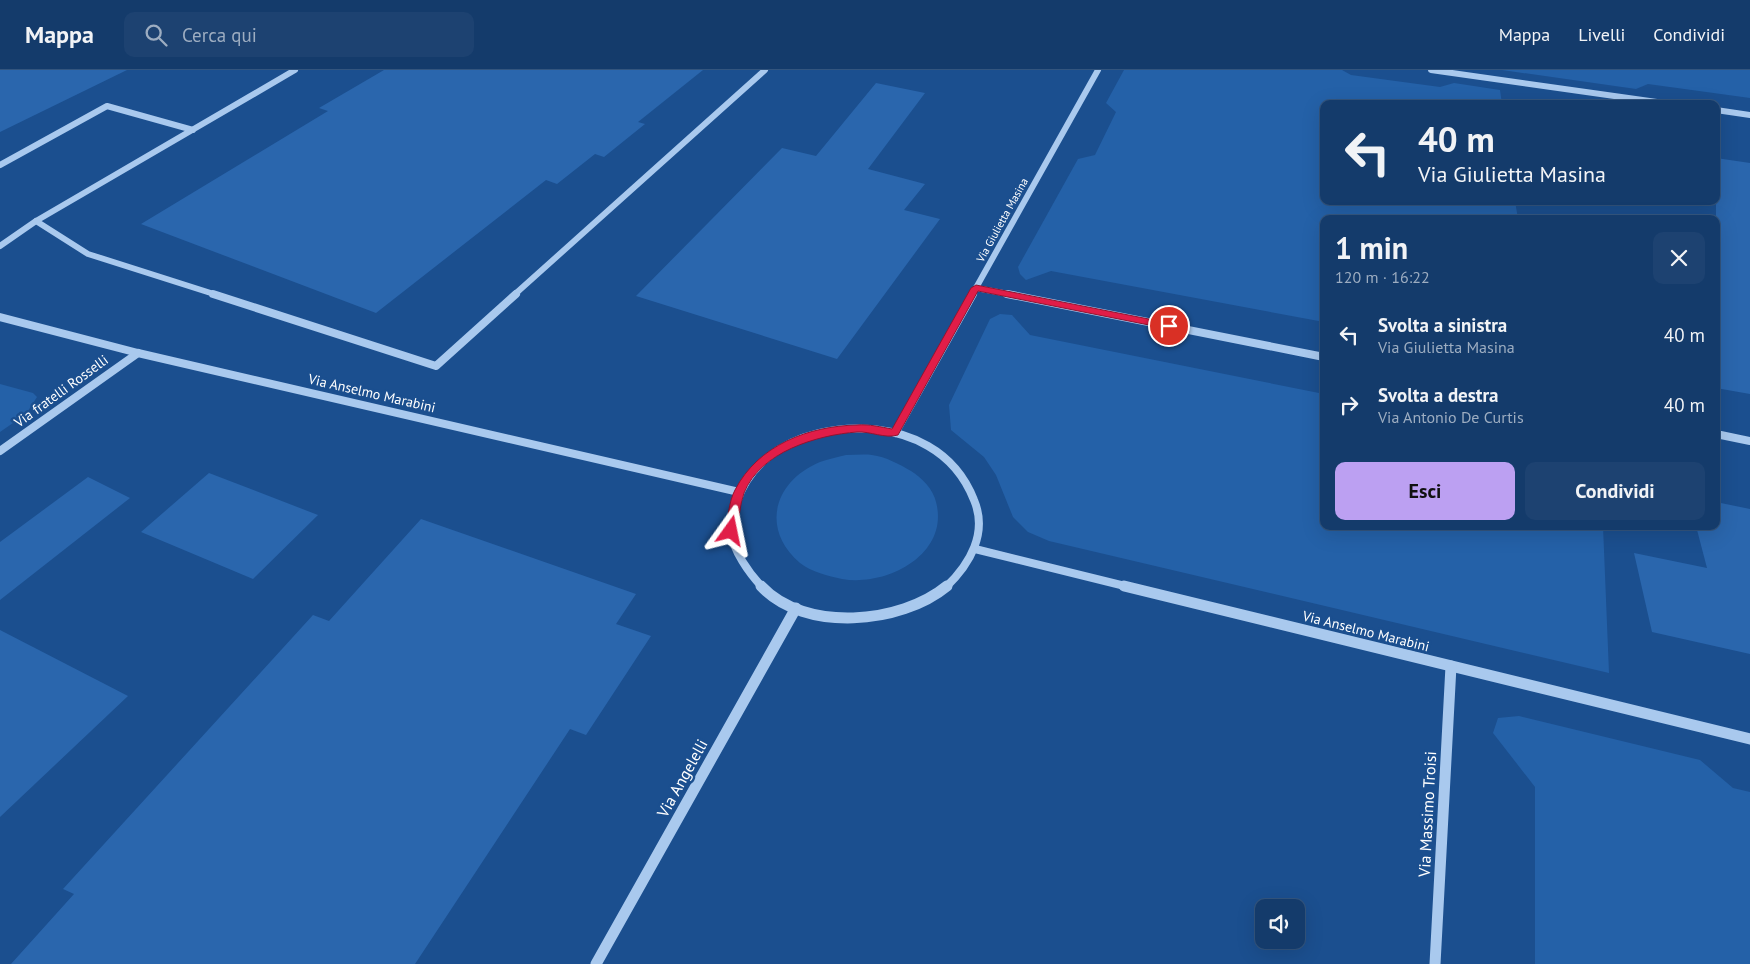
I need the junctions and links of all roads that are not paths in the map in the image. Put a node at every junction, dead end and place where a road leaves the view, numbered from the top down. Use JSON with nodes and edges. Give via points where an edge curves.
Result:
{"nodes":[{"id":1,"x":295,"y":70,"type":"edge"},
{"id":2,"x":765,"y":70,"type":"edge"},
{"id":3,"x":1098,"y":70,"type":"edge"},
{"id":4,"x":1431,"y":70,"type":"edge"},
{"id":5,"x":1643,"y":100,"type":"edge"},
{"id":6,"x":1720,"y":111,"type":"edge"},
{"id":7,"x":1750,"y":115,"type":"edge"},
{"id":8,"x":193,"y":130,"type":"junction"},
{"id":9,"x":0,"y":165,"type":"edge"},
{"id":10,"x":36,"y":221,"type":"junction"},
{"id":11,"x":0,"y":246,"type":"edge"},
{"id":12,"x":976,"y":288,"type":"junction"},
{"id":13,"x":0,"y":317,"type":"edge"},
{"id":14,"x":138,"y":353,"type":"junction"},
{"id":15,"x":1320,"y":355,"type":"edge"},
{"id":16,"x":895,"y":433,"type":"junction"},
{"id":17,"x":1720,"y":435,"type":"edge"},
{"id":18,"x":1750,"y":441,"type":"edge"},
{"id":19,"x":0,"y":451,"type":"edge"},
{"id":20,"x":739,"y":492,"type":"junction"},
{"id":21,"x":975,"y":549,"type":"junction"},
{"id":22,"x":796,"y":608,"type":"junction"},
{"id":23,"x":1452,"y":666,"type":"junction"},
{"id":24,"x":1750,"y":739,"type":"edge"},
{"id":25,"x":596,"y":964,"type":"edge"},
{"id":26,"x":1435,"y":964,"type":"edge"}],
"edges":[{"from":1,"to":8,"type":"street"},
{"from":2,"to":10,"type":"street","via":[[436,366],[88,254]]},
{"from":3,"to":12,"type":"street","name":"Via Giulietta Masina"},
{"from":4,"to":5,"type":"street"},
{"from":6,"to":7,"type":"street"},
{"from":8,"to":9,"type":"lane","via":[[107,106]]},
{"from":8,"to":10,"type":"street"},
{"from":10,"to":11,"type":"street"},
{"from":12,"to":15,"type":"street"},
{"from":12,"to":16,"type":"street","name":"Via Giulietta Masina"},
{"from":13,"to":14,"type":"street","name":"Via Anselmo Marabini"},
{"from":14,"to":19,"type":"street","name":"Via fratelli Rosselli"},
{"from":14,"to":20,"type":"street","name":"Via Anselmo Marabini"},
{"from":16,"to":20,"type":"street","via":[[859,428],[818,433],[784,446],[754,469]]},
{"from":16,"to":21,"type":"street","via":[[928,446],[960,471],[974,494],[979,523]]},
{"from":17,"to":18,"type":"street"},
{"from":20,"to":22,"type":"street","via":[[731,531],[744,567],[765,590]]},
{"from":21,"to":22,"type":"street","via":[[952,582],[920,605],[877,618],[837,618]]},
{"from":21,"to":23,"type":"street","name":"Via Anselmo Marabini"},
{"from":22,"to":25,"type":"street","name":"Via Angelelli"},
{"from":23,"to":24,"type":"street","name":"Via Anselmo Marabini"},
{"from":23,"to":26,"type":"street","name":"Via Massimo Troisi"}]}
